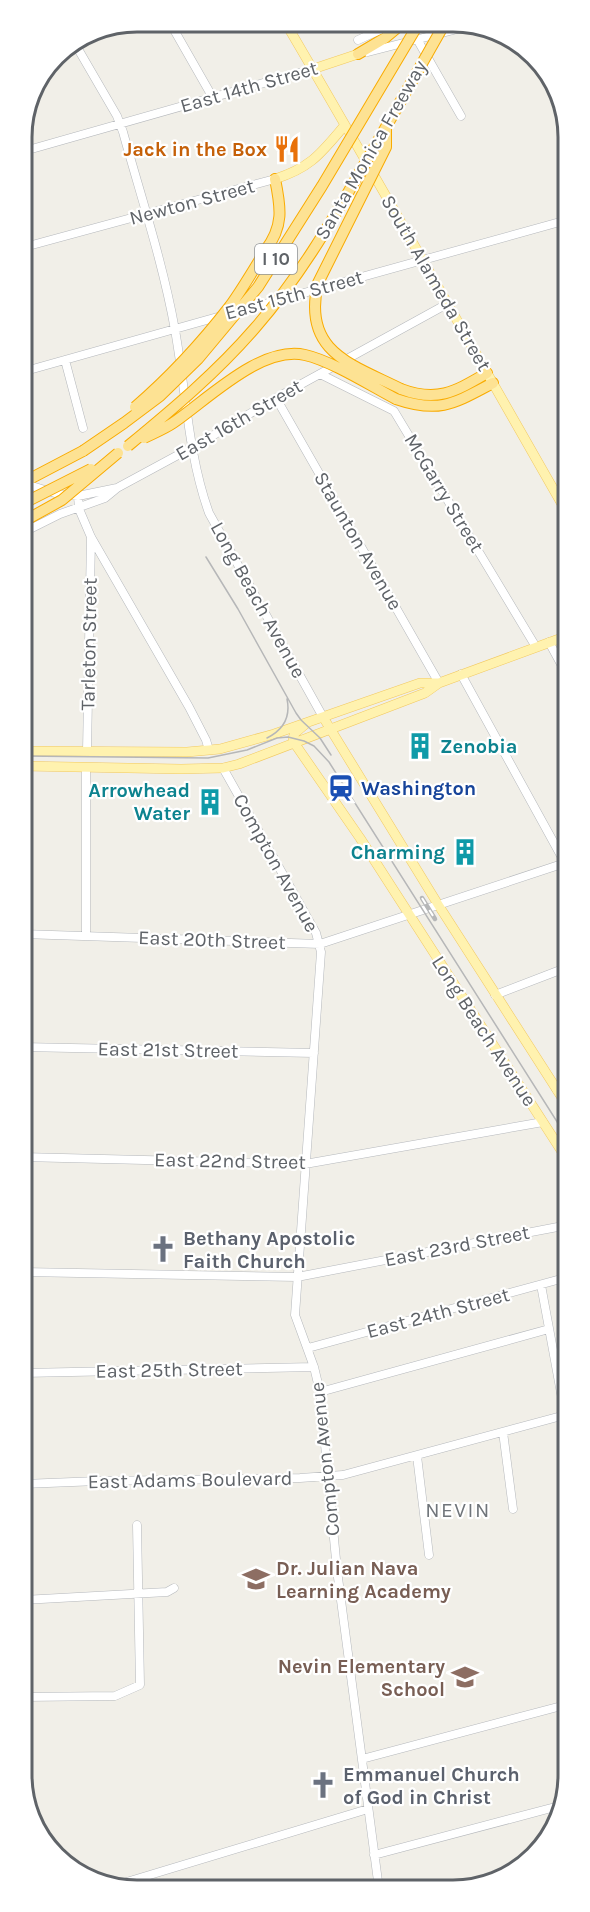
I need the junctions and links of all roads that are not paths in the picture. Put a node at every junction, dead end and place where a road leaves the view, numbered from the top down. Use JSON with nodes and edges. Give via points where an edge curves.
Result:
{"nodes":[{"id":1,"x":175,"y":32,"type":"edge"},
{"id":2,"x":291,"y":32,"type":"edge"},
{"id":3,"x":375,"y":32,"type":"edge"},
{"id":4,"x":392,"y":32,"type":"edge"},
{"id":5,"x":414,"y":32,"type":"edge"},
{"id":6,"x":440,"y":32,"type":"edge"},
{"id":7,"x":445,"y":32,"type":"edge"},
{"id":8,"x":417,"y":39,"type":"junction"},
{"id":9,"x":358,"y":40,"type":"dead end"},
{"id":10,"x":78,"y":49,"type":"edge"},
{"id":11,"x":358,"y":54,"type":"junction"},
{"id":12,"x":314,"y":69,"type":"junction"},
{"id":13,"x":213,"y":98,"type":"junction"},
{"id":14,"x":461,"y":116,"type":"dead end"},
{"id":15,"x":120,"y":124,"type":"junction"},
{"id":16,"x":345,"y":125,"type":"junction"},
{"id":17,"x":386,"y":127,"type":"junction"},
{"id":18,"x":32,"y":149,"type":"edge"},
{"id":19,"x":275,"y":179,"type":"junction"},
{"id":20,"x":146,"y":214,"type":"junction"},
{"id":21,"x":558,"y":222,"type":"edge"},
{"id":22,"x":32,"y":245,"type":"edge"},
{"id":23,"x":423,"y":260,"type":"junction"},
{"id":24,"x":447,"y":304,"type":"junction"},
{"id":25,"x":175,"y":328,"type":"junction"},
{"id":26,"x":65,"y":360,"type":"junction"},
{"id":27,"x":32,"y":369,"type":"edge"},
{"id":28,"x":320,"y":374,"type":"junction"},
{"id":29,"x":490,"y":378,"type":"junction"},
{"id":30,"x":399,"y":394,"type":"junction"},
{"id":31,"x":276,"y":398,"type":"junction"},
{"id":32,"x":83,"y":428,"type":"dead end"},
{"id":33,"x":128,"y":446,"type":"junction"},
{"id":34,"x":192,"y":447,"type":"junction"},
{"id":35,"x":82,"y":451,"type":"junction"},
{"id":36,"x":118,"y":453,"type":"junction"},
{"id":37,"x":68,"y":459,"type":"junction"},
{"id":38,"x":32,"y":472,"type":"edge"},
{"id":39,"x":32,"y":478,"type":"edge"},
{"id":40,"x":32,"y":486,"type":"edge"},
{"id":41,"x":117,"y":488,"type":"junction"},
{"id":42,"x":78,"y":496,"type":"junction"},
{"id":43,"x":558,"y":497,"type":"edge"},
{"id":44,"x":32,"y":499,"type":"edge"},
{"id":45,"x":79,"y":509,"type":"junction"},
{"id":46,"x":32,"y":517,"type":"edge"},
{"id":47,"x":32,"y":528,"type":"edge"},
{"id":48,"x":91,"y":537,"type":"junction"},
{"id":49,"x":558,"y":639,"type":"edge"},
{"id":50,"x":549,"y":642,"type":"junction"},
{"id":51,"x":536,"y":647,"type":"junction"},
{"id":52,"x":558,"y":658,"type":"edge"},
{"id":53,"x":461,"y":674,"type":"junction"},
{"id":54,"x":439,"y":683,"type":"junction"},
{"id":55,"x":323,"y":717,"type":"junction"},
{"id":56,"x":308,"y":722,"type":"junction"},
{"id":57,"x":330,"y":730,"type":"junction"},
{"id":58,"x":298,"y":748,"type":"junction"},
{"id":59,"x":209,"y":750,"type":"junction"},
{"id":60,"x":32,"y":751,"type":"edge"},
{"id":61,"x":87,"y":751,"type":"junction"},
{"id":62,"x":32,"y":766,"type":"edge"},
{"id":63,"x":86,"y":768,"type":"junction"},
{"id":64,"x":224,"y":768,"type":"junction"},
{"id":65,"x":558,"y":846,"type":"edge"},
{"id":66,"x":558,"y":865,"type":"edge"},
{"id":67,"x":439,"y":906,"type":"junction"},
{"id":68,"x":409,"y":915,"type":"junction"},
{"id":69,"x":32,"y":934,"type":"edge"},
{"id":70,"x":86,"y":935,"type":"junction"},
{"id":71,"x":320,"y":944,"type":"junction"},
{"id":72,"x":558,"y":971,"type":"edge"},
{"id":73,"x":495,"y":995,"type":"junction"},
{"id":74,"x":32,"y":1047,"type":"edge"},
{"id":75,"x":314,"y":1053,"type":"junction"},
{"id":76,"x":556,"y":1089,"type":"joint"},
{"id":77,"x":558,"y":1092,"type":"edge"},
{"id":78,"x":543,"y":1122,"type":"junction"},
{"id":79,"x":558,"y":1145,"type":"edge"},
{"id":80,"x":32,"y":1157,"type":"edge"},
{"id":81,"x":305,"y":1164,"type":"junction"},
{"id":82,"x":558,"y":1227,"type":"edge"},
{"id":83,"x":32,"y":1272,"type":"edge"},
{"id":84,"x":297,"y":1277,"type":"junction"},
{"id":85,"x":558,"y":1279,"type":"edge"},
{"id":86,"x":541,"y":1285,"type":"junction"},
{"id":87,"x":549,"y":1329,"type":"junction"},
{"id":88,"x":308,"y":1348,"type":"junction"},
{"id":89,"x":315,"y":1367,"type":"junction"},
{"id":90,"x":32,"y":1373,"type":"edge"},
{"id":91,"x":558,"y":1373,"type":"edge"},
{"id":92,"x":320,"y":1392,"type":"junction"},
{"id":93,"x":558,"y":1417,"type":"edge"},
{"id":94,"x":503,"y":1432,"type":"junction"},
{"id":95,"x":417,"y":1456,"type":"junction"},
{"id":96,"x":328,"y":1476,"type":"junction"},
{"id":97,"x":32,"y":1484,"type":"edge"},
{"id":98,"x":513,"y":1509,"type":"dead end"},
{"id":99,"x":137,"y":1525,"type":"dead end"},
{"id":100,"x":429,"y":1555,"type":"dead end"},
{"id":101,"x":174,"y":1588,"type":"dead end"},
{"id":102,"x":138,"y":1593,"type":"junction"},
{"id":103,"x":32,"y":1599,"type":"edge"},
{"id":104,"x":32,"y":1698,"type":"edge"},
{"id":105,"x":558,"y":1707,"type":"edge"},
{"id":106,"x":362,"y":1759,"type":"junction"},
{"id":107,"x":553,"y":1808,"type":"edge"},
{"id":108,"x":368,"y":1809,"type":"junction"},
{"id":109,"x":374,"y":1855,"type":"junction"},
{"id":110,"x":133,"y":1880,"type":"edge"},
{"id":111,"x":378,"y":1880,"type":"edge"}],
"edges":[{"from":1,"to":13,"type":"street"},
{"from":2,"to":12,"type":"main road","name":"South Alameda Street"},
{"from":3,"to":9,"type":"street"},
{"from":4,"to":11,"type":"highway"},
{"from":5,"to":35,"type":"highway","name":"Santa Monica Freeway","number":"I 10","bridge":true,"via":[[258,287],[198,359],[160,396]]},
{"from":6,"to":17,"type":"highway","name":"Santa Monica Freeway","number":"I 10","bridge":true},
{"from":7,"to":8,"type":"street","name":"East 14th Street"},
{"from":8,"to":11,"type":"street","name":"East 14th Street"},
{"from":8,"to":14,"type":"street"},
{"from":10,"to":15,"type":"street","name":"Long Beach Avenue"},
{"from":11,"to":12,"type":"main road","name":"East 14th Street"},
{"from":12,"to":13,"type":"street","name":"East 14th Street"},
{"from":12,"to":16,"type":"main road","name":"South Alameda Street"},
{"from":13,"to":15,"type":"street","name":"East 14th Street"},
{"from":15,"to":18,"type":"street","name":"East 14th Street"},
{"from":15,"to":20,"type":"street","name":"Long Beach Avenue"},
{"from":16,"to":19,"type":"main road","name":"Newton Street","via":[[318,157]]},
{"from":16,"to":23,"type":"main road","name":"South Alameda Street"},
{"from":17,"to":30,"type":"highway","bridge":true,"via":[[386,147],[318,283],[314,317],[323,339],[342,359]]},
{"from":17,"to":33,"type":"highway","name":"Santa Monica Freeway","number":"I 10","bridge":true,"via":[[291,284],[216,370]]},
{"from":19,"to":20,"type":"street","name":"Newton Street"},
{"from":19,"to":35,"type":"highway","bridge":true,"via":[[280,219],[276,237],[230,305],[158,387]]},
{"from":20,"to":22,"type":"street","name":"Newton Street"},
{"from":20,"to":25,"type":"street","name":"Long Beach Avenue"},
{"from":21,"to":23,"type":"street","name":"East 15th Street"},
{"from":23,"to":24,"type":"main road","name":"South Alameda Street"},
{"from":23,"to":25,"type":"street","name":"East 15th Street"},
{"from":24,"to":28,"type":"street","name":"East 16th Street"},
{"from":24,"to":29,"type":"main road","name":"South Alameda Street"},
{"from":25,"to":26,"type":"street","name":"East 15th Street"},
{"from":25,"to":34,"type":"street","name":"Long Beach Avenue"},
{"from":26,"to":27,"type":"street","name":"East 15th Street"},
{"from":26,"to":32,"type":"street"},
{"from":28,"to":31,"type":"street","name":"East 16th Street"},
{"from":28,"to":51,"type":"street","name":"McGarry Street","via":[[394,411]]},
{"from":29,"to":30,"type":"highway","via":[[442,395]]},
{"from":29,"to":43,"type":"main road","name":"South Alameda Street"},
{"from":30,"to":33,"type":"highway","bridge":true,"via":[[303,355],[271,357],[230,381],[171,425]]},
{"from":31,"to":34,"type":"street","name":"East 16th Street"},
{"from":31,"to":54,"type":"street","name":"Staunton Avenue"},
{"from":33,"to":36,"type":"highway","name":"Santa Monica Freeway","number":"I 10","bridge":true},
{"from":34,"to":41,"type":"street","name":"East 16th Street"},
{"from":34,"to":55,"type":"street","name":"Long Beach Avenue","via":[[209,513]]},
{"from":35,"to":37,"type":"highway","name":"Santa Monica Freeway","number":"I 10"},
{"from":36,"to":44,"type":"highway","name":"Santa Monica Freeway","number":"I 10","bridge":true},
{"from":36,"to":46,"type":"highway","bridge":true,"via":[[62,500]]},
{"from":37,"to":38,"type":"highway"},
{"from":37,"to":39,"type":"highway","name":"Santa Monica Freeway","number":"I 10"},
{"from":40,"to":42,"type":"street","name":"East 16th Street","via":[[58,495]]},
{"from":41,"to":42,"type":"street","name":"East 16th Street"},
{"from":41,"to":45,"type":"street"},
{"from":42,"to":45,"type":"street"},
{"from":45,"to":47,"type":"street"},
{"from":45,"to":48,"type":"street"},
{"from":48,"to":59,"type":"street","via":[[189,707]]},
{"from":48,"to":61,"type":"street","name":"Tarleton Street"},
{"from":49,"to":50,"type":"main road"},
{"from":50,"to":51,"type":"main road"},
{"from":50,"to":52,"type":"street"},
{"from":51,"to":53,"type":"main road"},
{"from":53,"to":54,"type":"main road"},
{"from":53,"to":65,"type":"street"},
{"from":54,"to":55,"type":"main road","via":[[420,683]]},
{"from":54,"to":57,"type":"main road","via":[[425,693]]},
{"from":55,"to":56,"type":"main road"},
{"from":55,"to":57,"type":"main road","name":"Long Beach Avenue"},
{"from":56,"to":58,"type":"main road","via":[[293,738]]},
{"from":56,"to":59,"type":"main road"},
{"from":57,"to":58,"type":"main road"},
{"from":57,"to":67,"type":"main road","name":"Long Beach Avenue"},
{"from":58,"to":64,"type":"main road"},
{"from":58,"to":68,"type":"main road","name":"Long Beach Avenue"},
{"from":59,"to":61,"type":"main road"},
{"from":60,"to":61,"type":"main road"},
{"from":62,"to":63,"type":"main road"},
{"from":63,"to":64,"type":"main road"},
{"from":63,"to":70,"type":"street"},
{"from":64,"to":71,"type":"street","name":"Compton Avenue"},
{"from":66,"to":67,"type":"street","name":"East 20th Street"},
{"from":67,"to":68,"type":"street","name":"East 20th Street"},
{"from":67,"to":73,"type":"main road","name":"Long Beach Avenue"},
{"from":68,"to":71,"type":"street","name":"East 20th Street"},
{"from":68,"to":78,"type":"main road","name":"Long Beach Avenue"},
{"from":69,"to":70,"type":"street","name":"East 20th Street"},
{"from":70,"to":71,"type":"street","name":"East 20th Street"},
{"from":71,"to":75,"type":"street","name":"Compton Avenue"},
{"from":72,"to":73,"type":"street"},
{"from":73,"to":76,"type":"main road","name":"Long Beach Avenue"},
{"from":74,"to":75,"type":"street","name":"East 21st Street"},
{"from":75,"to":81,"type":"street","name":"Compton Avenue"},
{"from":76,"to":77,"type":"main road","name":"Long Beach Avenue"},
{"from":78,"to":79,"type":"main road","name":"Long Beach Avenue"},
{"from":78,"to":81,"type":"street","name":"East 22nd Street"},
{"from":80,"to":81,"type":"street","name":"East 22nd Street"},
{"from":81,"to":84,"type":"street","name":"Compton Avenue"},
{"from":82,"to":84,"type":"street","name":"East 23rd Street"},
{"from":83,"to":84,"type":"street","name":"East 23rd Street"},
{"from":84,"to":88,"type":"street","name":"Compton Avenue","via":[[295,1315]]},
{"from":85,"to":86,"type":"street","name":"East 24th Street"},
{"from":86,"to":87,"type":"street"},
{"from":86,"to":88,"type":"street","name":"East 24th Street"},
{"from":87,"to":91,"type":"street"},
{"from":87,"to":92,"type":"street"},
{"from":88,"to":89,"type":"street","name":"Compton Avenue"},
{"from":89,"to":90,"type":"street","name":"East 25th Street"},
{"from":89,"to":92,"type":"street","name":"Compton Avenue"},
{"from":92,"to":96,"type":"street","name":"Compton Avenue"},
{"from":93,"to":94,"type":"street","name":"East Adams Boulevard"},
{"from":94,"to":95,"type":"street","name":"East Adams Boulevard"},
{"from":94,"to":98,"type":"street"},
{"from":95,"to":96,"type":"street","name":"East Adams Boulevard"},
{"from":95,"to":100,"type":"street"},
{"from":96,"to":97,"type":"street","name":"East Adams Boulevard"},
{"from":96,"to":106,"type":"street","name":"Compton Avenue"},
{"from":99,"to":102,"type":"street"},
{"from":101,"to":102,"type":"street"},
{"from":102,"to":103,"type":"street"},
{"from":102,"to":104,"type":"street","via":[[140,1685],[115,1696]]},
{"from":105,"to":106,"type":"street"},
{"from":106,"to":108,"type":"street","name":"Compton Avenue"},
{"from":107,"to":109,"type":"street"},
{"from":108,"to":109,"type":"street","name":"Compton Avenue"},
{"from":108,"to":110,"type":"street"},
{"from":109,"to":111,"type":"street","name":"Compton Avenue"}]}
